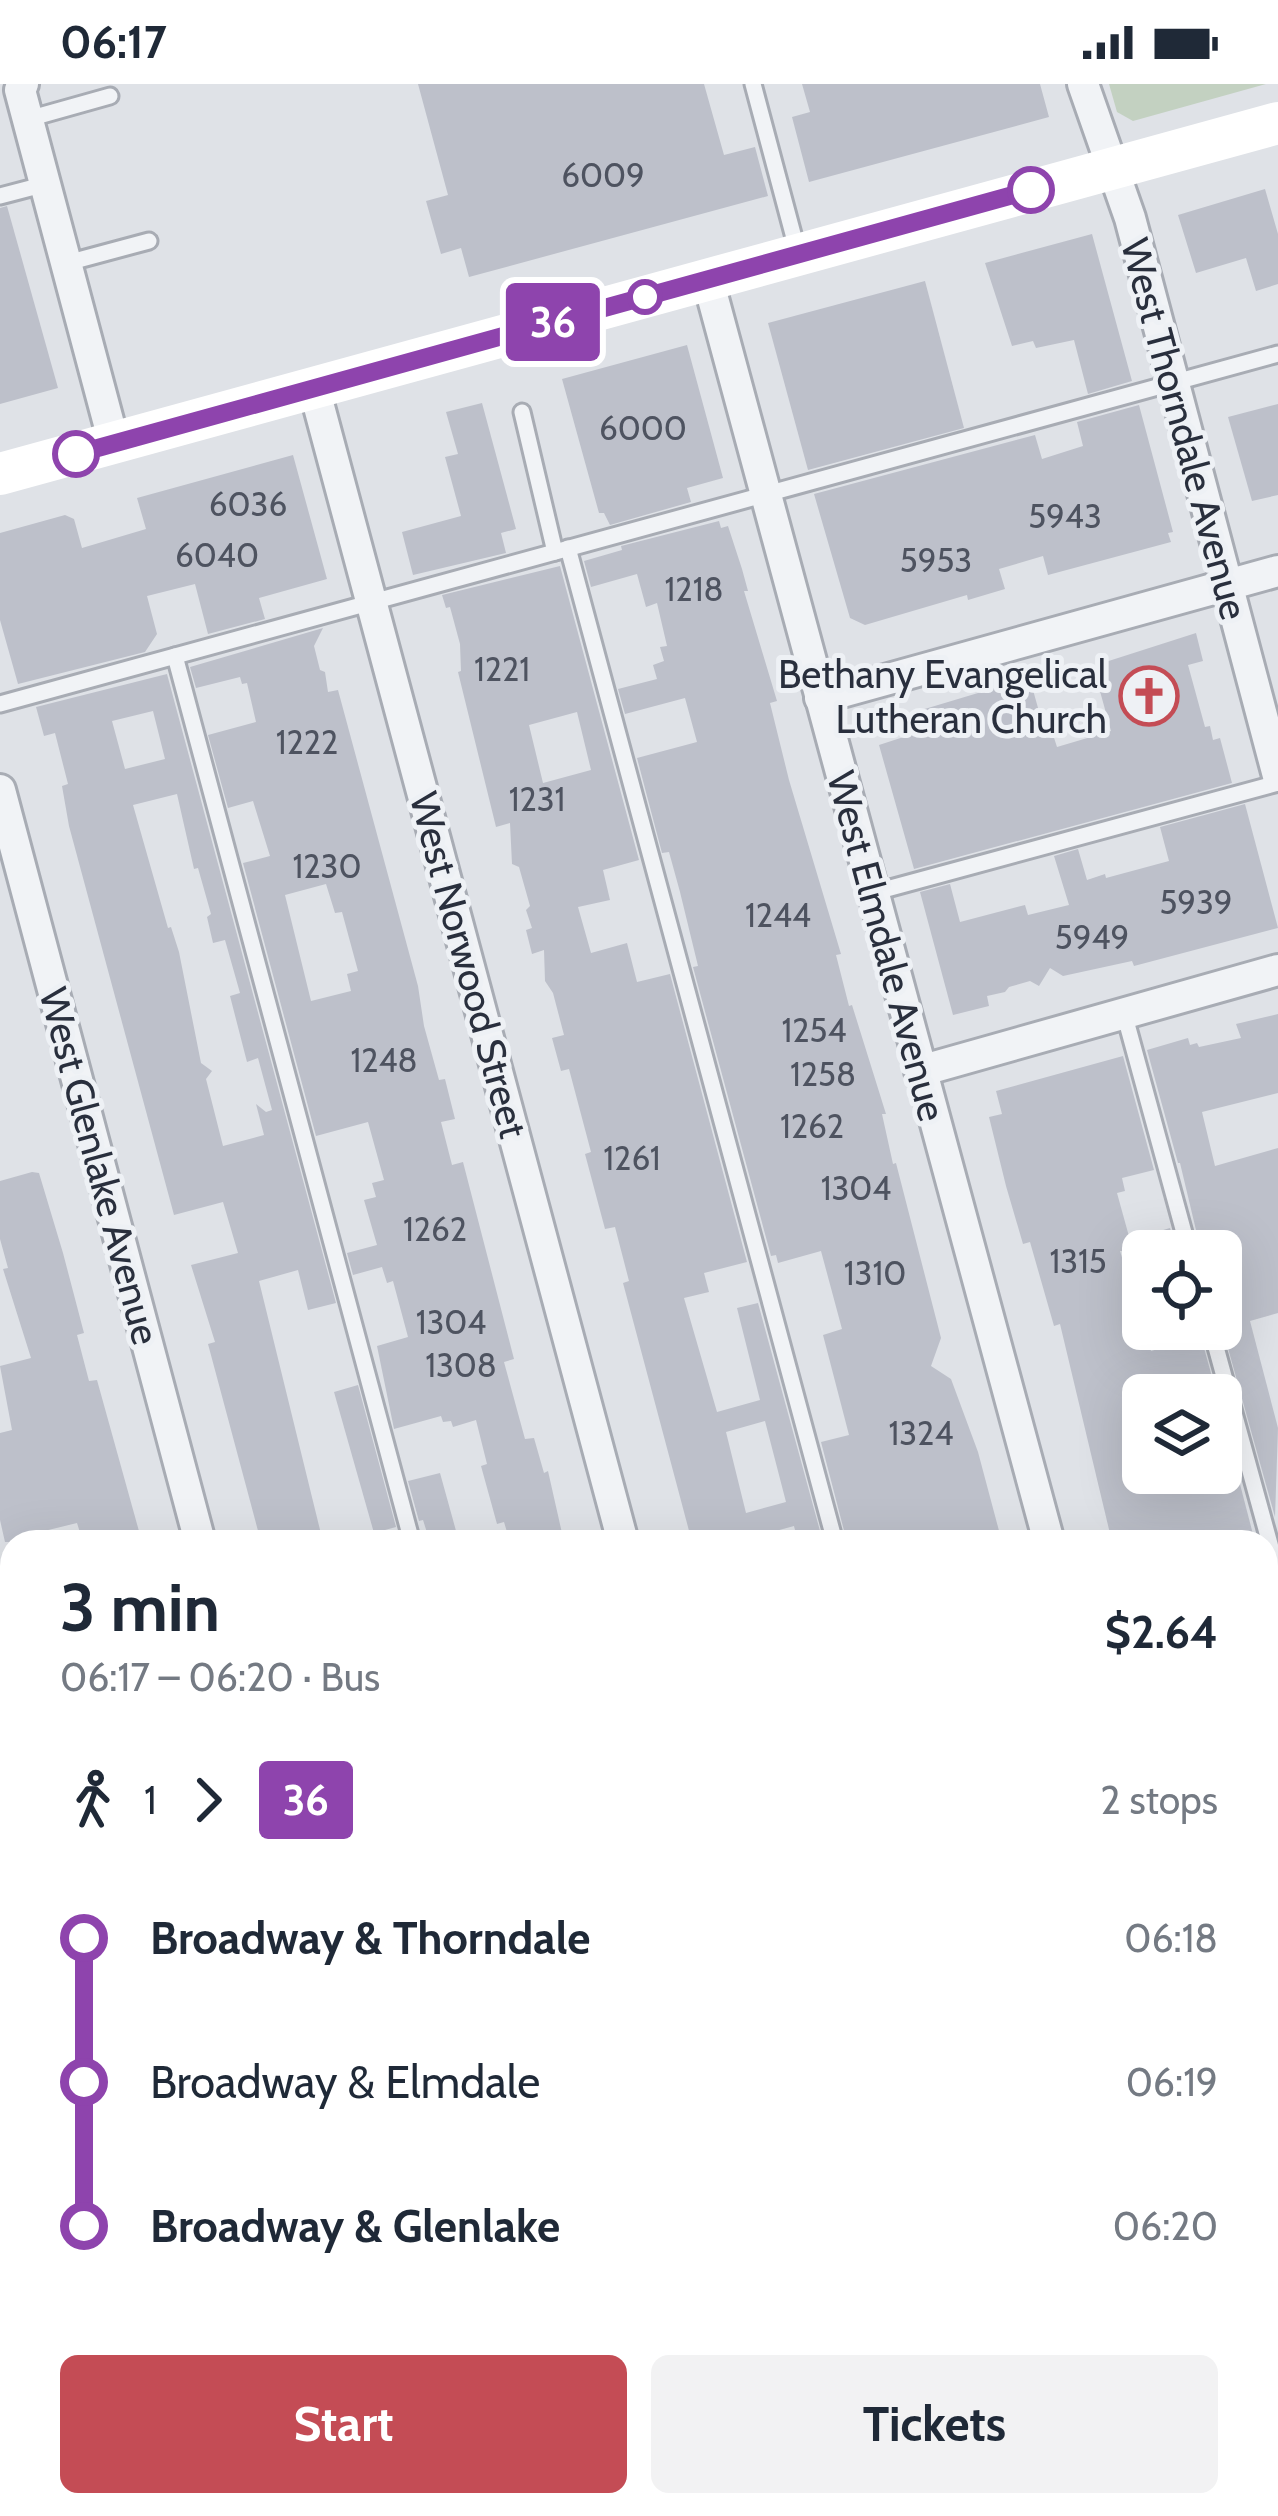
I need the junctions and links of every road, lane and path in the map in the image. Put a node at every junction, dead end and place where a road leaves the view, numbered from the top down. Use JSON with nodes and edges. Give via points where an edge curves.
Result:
{"nodes":[{"id":1,"x":753,"y":84,"type":"edge"},
{"id":2,"x":1083,"y":84,"type":"edge"},
{"id":3,"x":20,"y":94,"type":"edge"},
{"id":4,"x":110,"y":96,"type":"dead end"},
{"id":5,"x":1278,"y":124,"type":"edge"},
{"id":6,"x":1113,"y":169,"type":"junction"},
{"id":7,"x":46,"y":184,"type":"junction"},
{"id":8,"x":0,"y":196,"type":"edge"},
{"id":9,"x":149,"y":241,"type":"dead end"},
{"id":10,"x":799,"y":255,"type":"junction"},
{"id":11,"x":68,"y":263,"type":"junction"},
{"id":12,"x":709,"y":280,"type":"junction"},
{"id":13,"x":1278,"y":354,"type":"edge"},
{"id":14,"x":1173,"y":382,"type":"junction"},
{"id":15,"x":314,"y":388,"type":"junction"},
{"id":16,"x":522,"y":412,"type":"dead end"},
{"id":17,"x":114,"y":443,"type":"junction"},
{"id":18,"x":0,"y":475,"type":"edge"},
{"id":19,"x":766,"y":494,"type":"junction"},
{"id":20,"x":562,"y":550,"type":"junction"},
{"id":21,"x":1278,"y":572,"type":"edge"},
{"id":22,"x":1227,"y":585,"type":"junction"},
{"id":23,"x":373,"y":602,"type":"junction"},
{"id":24,"x":175,"y":656,"type":"junction"},
{"id":25,"x":820,"y":698,"type":"junction"},
{"id":26,"x":0,"y":704,"type":"edge"},
{"id":27,"x":1278,"y":779,"type":"edge"},
{"id":28,"x":0,"y":790,"type":"edge"},
{"id":29,"x":872,"y":893,"type":"junction"},
{"id":30,"x":1278,"y":970,"type":"edge"},
{"id":31,"x":1124,"y":1013,"type":"junction"},
{"id":32,"x":920,"y":1071,"type":"junction"},
{"id":33,"x":1184,"y":1230,"type":"edge"},
{"id":34,"x":1217,"y":1350,"type":"edge"},
{"id":35,"x":197,"y":1530,"type":"edge"},
{"id":36,"x":409,"y":1530,"type":"edge"},
{"id":37,"x":620,"y":1530,"type":"edge"},
{"id":38,"x":832,"y":1530,"type":"edge"},
{"id":39,"x":1046,"y":1530,"type":"edge"},
{"id":40,"x":1266,"y":1530,"type":"edge"}],
"edges":[{"from":1,"to":10,"type":"lane"},
{"from":2,"to":6,"type":"street","name":"West Thorndale Avenue"},
{"from":3,"to":4,"type":"lane"},
{"from":3,"to":7,"type":"street"},
{"from":5,"to":6,"type":"main road"},
{"from":6,"to":10,"type":"main road"},
{"from":6,"to":14,"type":"street","name":"West Thorndale Avenue"},
{"from":7,"to":8,"type":"lane"},
{"from":7,"to":11,"type":"street"},
{"from":9,"to":11,"type":"lane"},
{"from":10,"to":12,"type":"main road"},
{"from":11,"to":17,"type":"street"},
{"from":12,"to":15,"type":"main road"},
{"from":12,"to":19,"type":"street","name":"West Elmdale Avenue"},
{"from":13,"to":14,"type":"lane"},
{"from":14,"to":19,"type":"lane"},
{"from":14,"to":22,"type":"street","name":"West Thorndale Avenue"},
{"from":15,"to":17,"type":"main road"},
{"from":15,"to":23,"type":"street","name":"West Norwood Street"},
{"from":16,"to":20,"type":"lane"},
{"from":17,"to":18,"type":"main road"},
{"from":19,"to":20,"type":"lane"},
{"from":19,"to":25,"type":"street","name":"West Elmdale Avenue"},
{"from":20,"to":23,"type":"lane"},
{"from":20,"to":38,"type":"lane"},
{"from":21,"to":22,"type":"street"},
{"from":22,"to":25,"type":"street"},
{"from":22,"to":27,"type":"street","name":"West Thorndale Avenue"},
{"from":23,"to":24,"type":"lane"},
{"from":23,"to":37,"type":"street","name":"West Norwood Street"},
{"from":24,"to":26,"type":"lane"},
{"from":24,"to":36,"type":"lane"},
{"from":25,"to":29,"type":"street","name":"West Elmdale Avenue"},
{"from":27,"to":29,"type":"lane"},
{"from":28,"to":35,"type":"street","name":"West Glenlake Avenue"},
{"from":29,"to":32,"type":"street","name":"West Elmdale Avenue"},
{"from":30,"to":31,"type":"street"},
{"from":31,"to":32,"type":"street"},
{"from":31,"to":33,"type":"lane"},
{"from":32,"to":39,"type":"street","name":"West Elmdale Avenue"},
{"from":34,"to":40,"type":"lane"}]}
